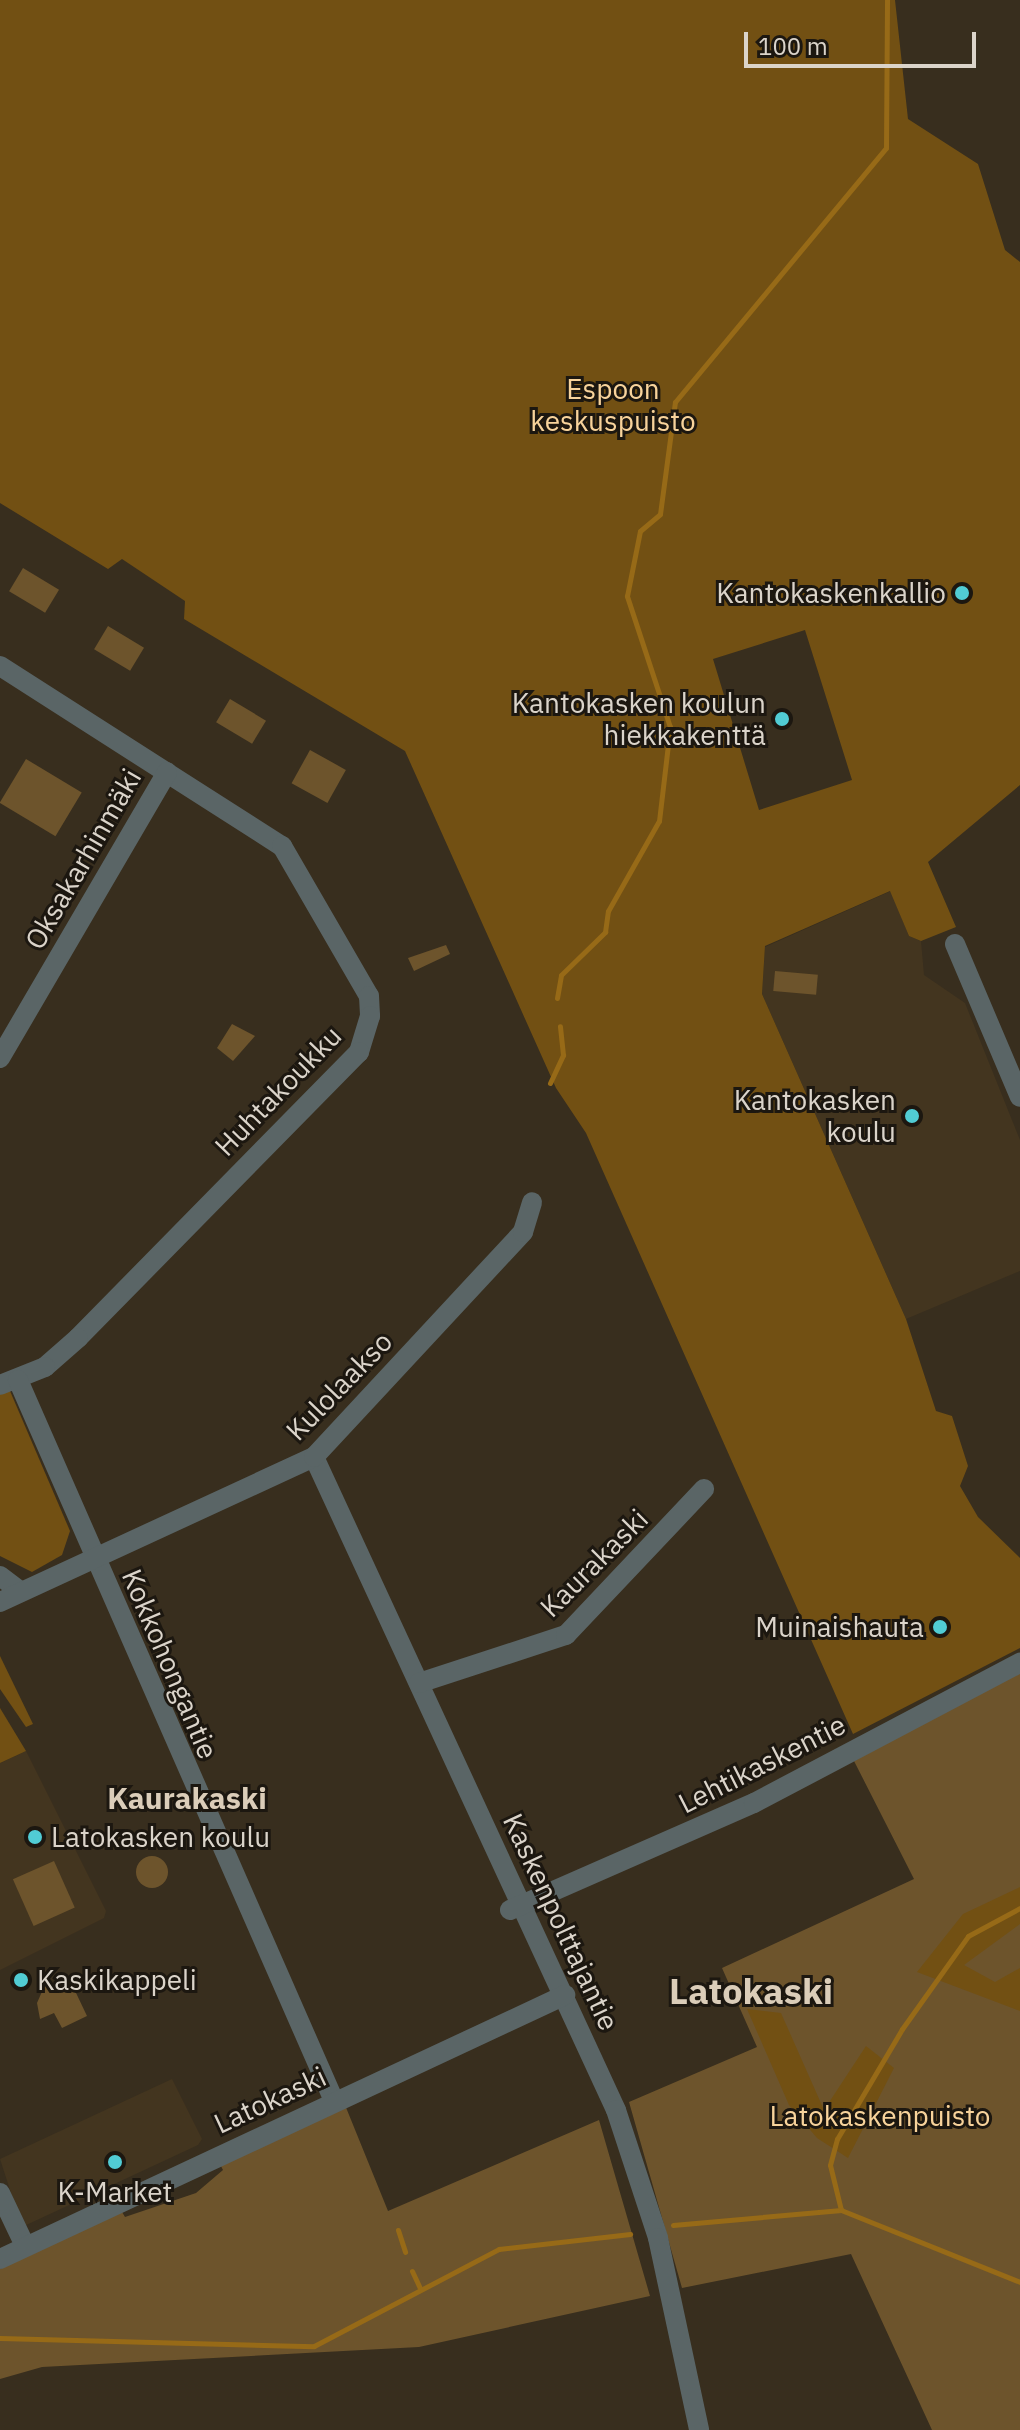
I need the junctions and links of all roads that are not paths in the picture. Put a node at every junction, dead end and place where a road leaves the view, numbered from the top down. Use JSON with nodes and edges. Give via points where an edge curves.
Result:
{"nodes":[{"id":1,"x":0,"y":666,"type":"edge"},
{"id":2,"x":167,"y":772,"type":"junction"},
{"id":3,"x":955,"y":944,"type":"dead end"},
{"id":4,"x":0,"y":1058,"type":"edge"},
{"id":5,"x":1020,"y":1097,"type":"edge"},
{"id":6,"x":532,"y":1202,"type":"dead end"},
{"id":7,"x":9,"y":1382,"type":"edge"},
{"id":8,"x":314,"y":1457,"type":"junction"},
{"id":9,"x":704,"y":1489,"type":"dead end"},
{"id":10,"x":95,"y":1559,"type":"junction"},
{"id":11,"x":0,"y":1576,"type":"edge"},
{"id":12,"x":21,"y":1592,"type":"junction"},
{"id":13,"x":0,"y":1602,"type":"edge"},
{"id":14,"x":1020,"y":1663,"type":"edge"},
{"id":15,"x":419,"y":1683,"type":"junction"},
{"id":16,"x":516,"y":1907,"type":"junction"},
{"id":17,"x":565,"y":1995,"type":"junction"},
{"id":18,"x":334,"y":2101,"type":"junction"},
{"id":19,"x":0,"y":2193,"type":"edge"},
{"id":20,"x":25,"y":2246,"type":"junction"},
{"id":21,"x":0,"y":2259,"type":"edge"},
{"id":22,"x":699,"y":2430,"type":"edge"}],
"edges":[{"from":1,"to":2,"type":"street","name":"Huhtakoukku"},
{"from":2,"to":4,"type":"street","name":"Oksakarhinmäki"},
{"from":2,"to":7,"type":"street","name":"Huhtakoukku","via":[[282,846],[369,996],[369,1028],[359,1052],[78,1338]]},
{"from":3,"to":5,"type":"street"},
{"from":6,"to":8,"type":"street","name":"Kulolaakso","via":[[523,1232]]},
{"from":7,"to":10,"type":"street","name":"Kokkohongantie"},
{"from":8,"to":10,"type":"street","name":"Kulolaakso"},
{"from":8,"to":15,"type":"street","name":"Kaskenpolttajantie"},
{"from":9,"to":15,"type":"street","name":"Kaurakaski","via":[[566,1635]]},
{"from":10,"to":12,"type":"street","name":"Kulolaakso"},
{"from":10,"to":18,"type":"street","name":"Kokkohongantie"},
{"from":11,"to":12,"type":"street"},
{"from":12,"to":13,"type":"street","name":"Kulolaakso"},
{"from":14,"to":16,"type":"street","name":"Lehtikaskentie","via":[[754,1803]]},
{"from":15,"to":16,"type":"street","name":"Kaskenpolttajantie"},
{"from":16,"to":17,"type":"street","name":"Kaskenpolttajantie"},
{"from":17,"to":18,"type":"street","name":"Latokaski"},
{"from":17,"to":22,"type":"street","name":"Kaskenpolttajantie","via":[[635,2160]]},
{"from":18,"to":20,"type":"street","name":"Latokaski"},
{"from":19,"to":20,"type":"street"},
{"from":20,"to":21,"type":"street","name":"Latokaski"}]}
